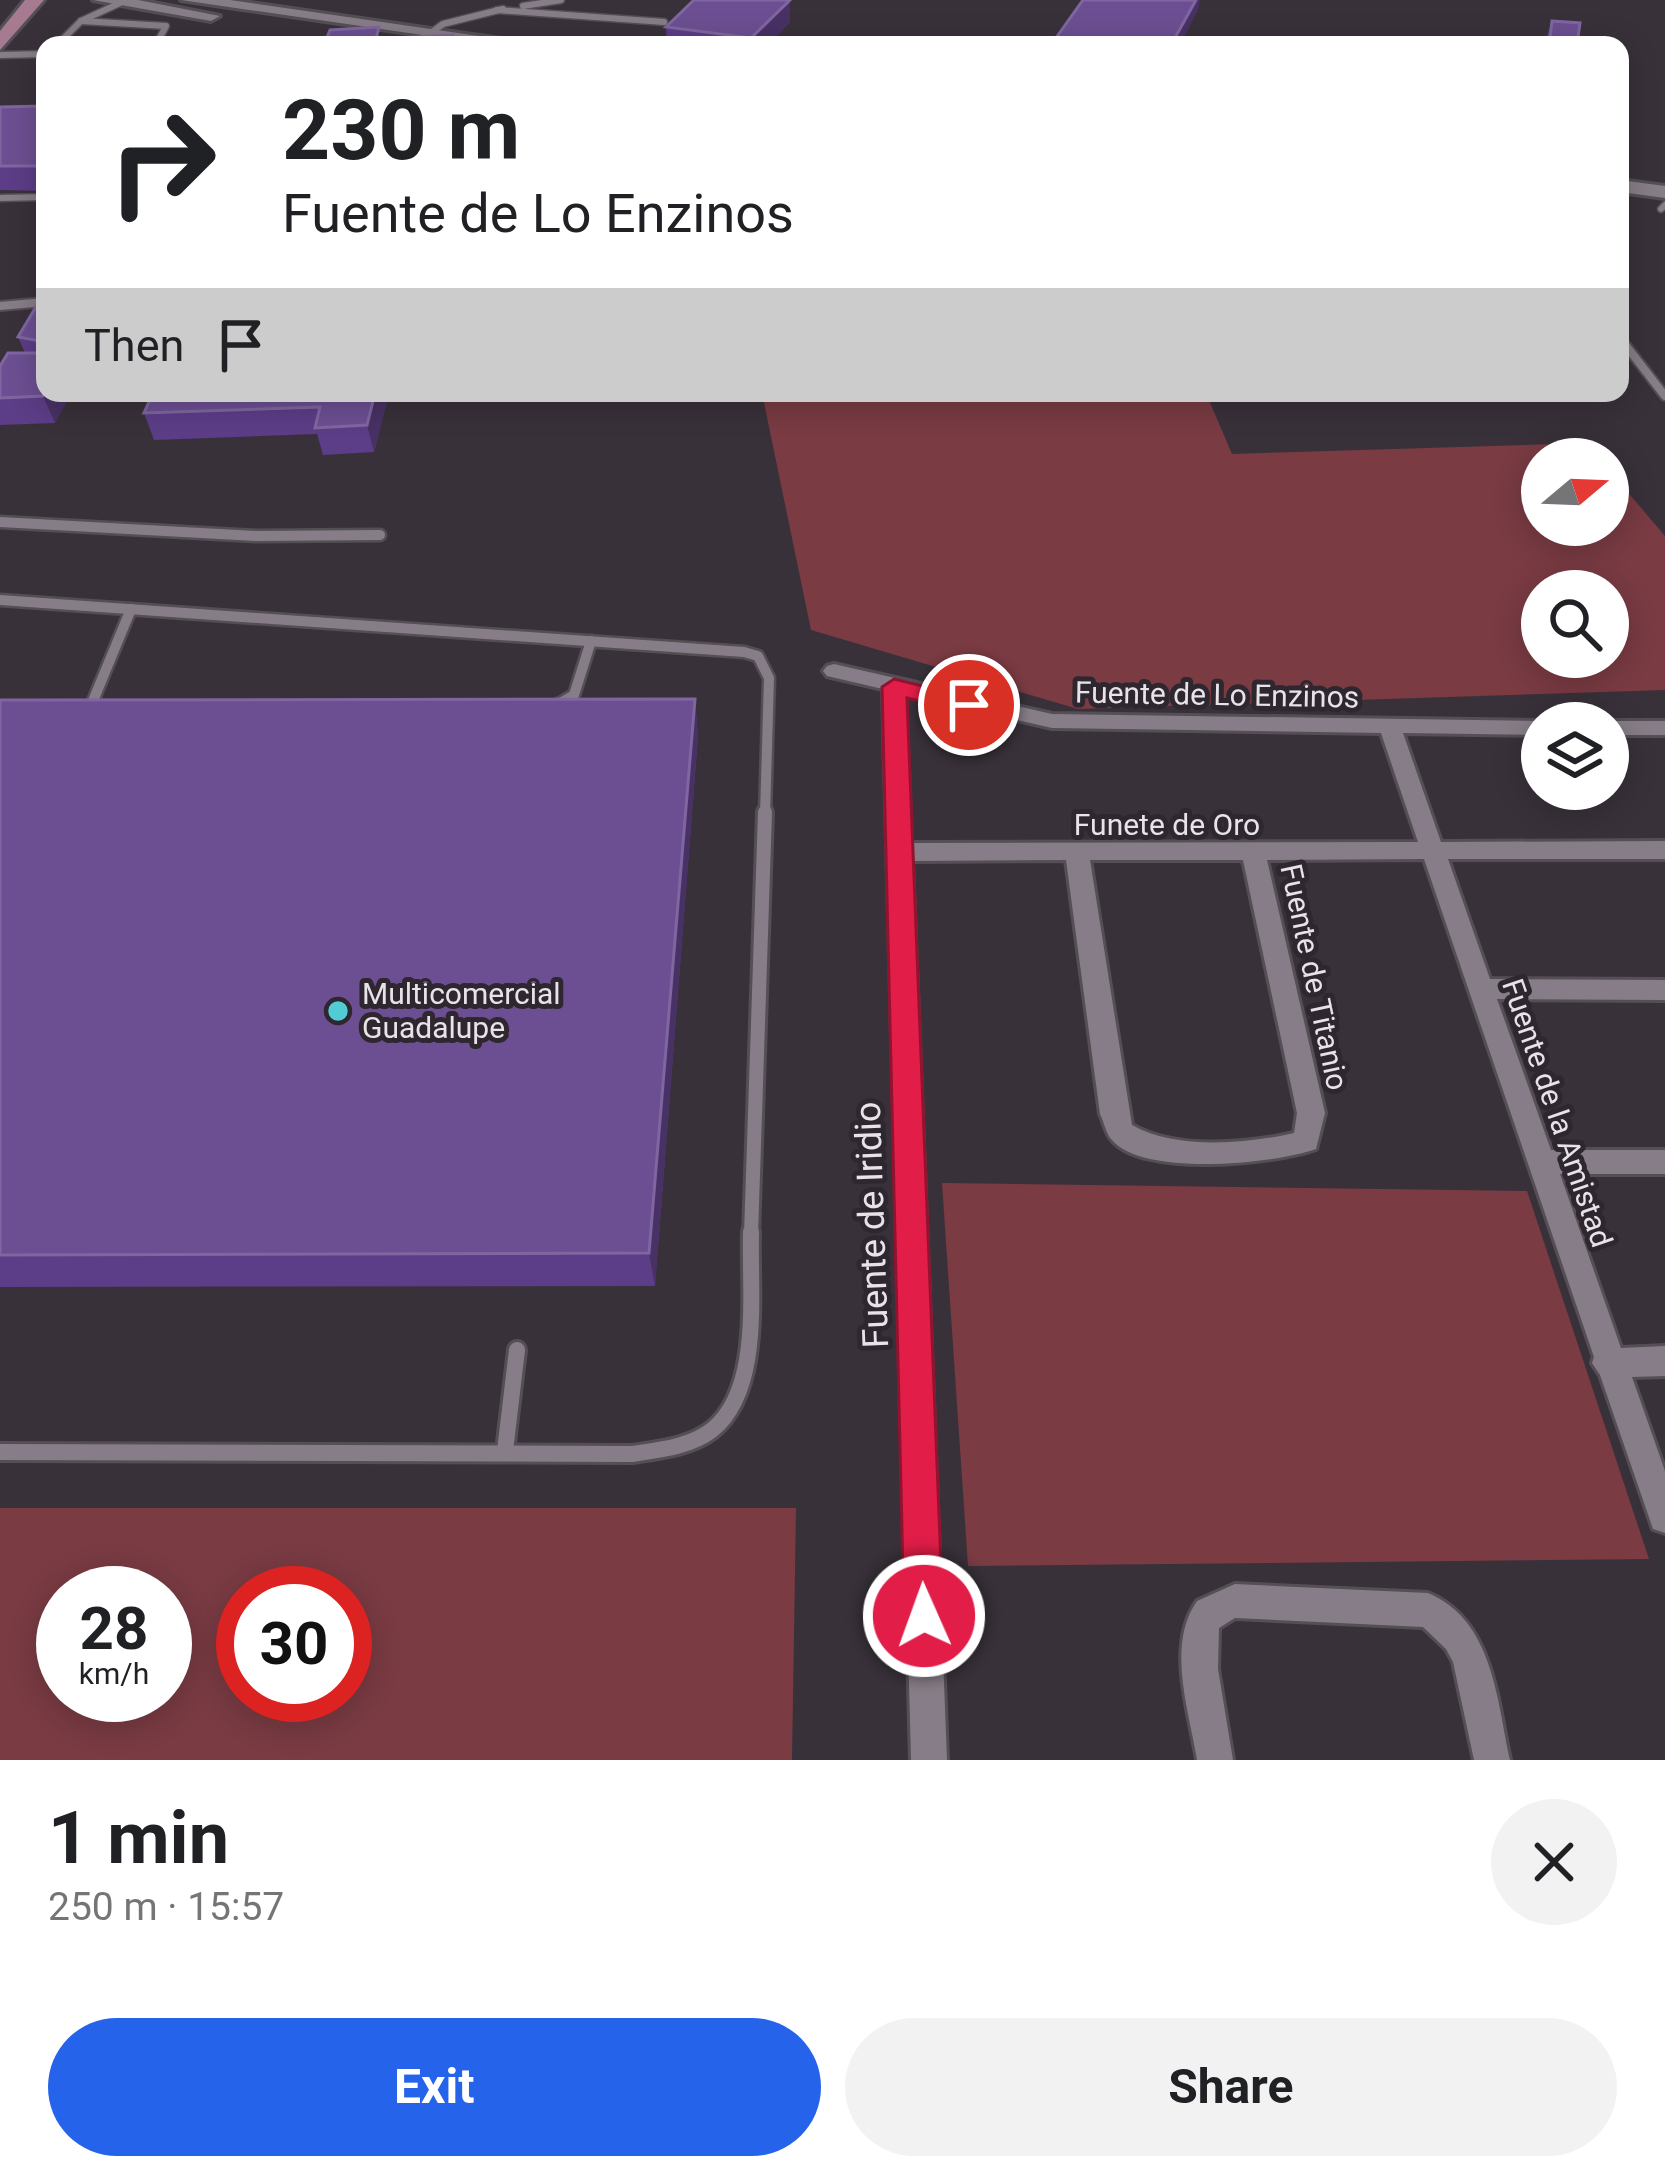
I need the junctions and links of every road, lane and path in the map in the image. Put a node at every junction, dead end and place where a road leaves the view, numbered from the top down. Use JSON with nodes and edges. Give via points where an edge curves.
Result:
{"nodes":[{"id":1,"x":190,"y":0,"type":"edge"},
{"id":2,"x":490,"y":0,"type":"edge"},
{"id":3,"x":561,"y":0,"type":"edge"},
{"id":4,"x":111,"y":2,"type":"edge"},
{"id":5,"x":37,"y":6,"type":"edge"},
{"id":6,"x":497,"y":10,"type":"junction"},
{"id":7,"x":484,"y":13,"type":"junction"},
{"id":8,"x":81,"y":21,"type":"junction"},
{"id":9,"x":664,"y":22,"type":"edge"},
{"id":10,"x":66,"y":36,"type":"edge"},
{"id":11,"x":161,"y":36,"type":"edge"},
{"id":12,"x":393,"y":36,"type":"edge"},
{"id":13,"x":402,"y":36,"type":"edge"},
{"id":14,"x":435,"y":36,"type":"edge"},
{"id":15,"x":0,"y":44,"type":"edge"},
{"id":16,"x":36,"y":54,"type":"edge"},
{"id":17,"x":0,"y":55,"type":"edge"},
{"id":18,"x":1629,"y":190,"type":"edge"},
{"id":19,"x":36,"y":197,"type":"edge"},
{"id":20,"x":0,"y":198,"type":"edge"},
{"id":21,"x":1629,"y":203,"type":"edge"},
{"id":22,"x":1664,"y":204,"type":"edge"},
{"id":23,"x":36,"y":303,"type":"edge"},
{"id":24,"x":0,"y":306,"type":"edge"},
{"id":25,"x":1629,"y":350,"type":"edge"},
{"id":26,"x":1665,"y":396,"type":"edge"},
{"id":27,"x":0,"y":522,"type":"edge"},
{"id":28,"x":380,"y":535,"type":"dead end"},
{"id":29,"x":0,"y":600,"type":"edge"},
{"id":30,"x":131,"y":609,"type":"junction"},
{"id":31,"x":590,"y":641,"type":"junction"},
{"id":32,"x":834,"y":671,"type":"dead end"},
{"id":33,"x":894,"y":687,"type":"junction"},
{"id":34,"x":547,"y":708,"type":"edge"},
{"id":35,"x":65,"y":715,"type":"edge"},
{"id":36,"x":87,"y":715,"type":"junction"},
{"id":37,"x":110,"y":715,"type":"edge"},
{"id":38,"x":1390,"y":728,"type":"junction"},
{"id":39,"x":1521,"y":728,"type":"edge"},
{"id":40,"x":1629,"y":728,"type":"edge"},
{"id":41,"x":1665,"y":728,"type":"edge"},
{"id":42,"x":1665,"y":850,"type":"edge"},
{"id":43,"x":1434,"y":851,"type":"junction"},
{"id":44,"x":900,"y":852,"type":"junction"},
{"id":45,"x":1254,"y":854,"type":"junction"},
{"id":46,"x":1077,"y":856,"type":"junction"},
{"id":47,"x":1479,"y":988,"type":"junction"},
{"id":48,"x":1665,"y":990,"type":"edge"},
{"id":49,"x":1540,"y":1162,"type":"junction"},
{"id":50,"x":1665,"y":1162,"type":"edge"},
{"id":51,"x":518,"y":1351,"type":"dead end"},
{"id":52,"x":1665,"y":1361,"type":"edge"},
{"id":53,"x":1607,"y":1363,"type":"junction"},
{"id":54,"x":505,"y":1451,"type":"junction"},
{"id":55,"x":0,"y":1452,"type":"edge"},
{"id":56,"x":1665,"y":1517,"type":"edge"},
{"id":57,"x":929,"y":1760,"type":"edge"},
{"id":58,"x":1214,"y":1760,"type":"edge"},
{"id":59,"x":1492,"y":1760,"type":"edge"}],
"edges":[{"from":1,"to":13,"type":"main road"},
{"from":2,"to":7,"type":"lane"},
{"from":3,"to":6,"type":"lane"},
{"from":4,"to":8,"type":"lane"},
{"from":4,"to":12,"type":"main road"},
{"from":5,"to":15,"type":"main road"},
{"from":6,"to":7,"type":"lane"},
{"from":6,"to":9,"type":"lane"},
{"from":7,"to":14,"type":"lane"},
{"from":8,"to":10,"type":"lane"},
{"from":8,"to":11,"type":"lane","via":[[166,26]]},
{"from":16,"to":17,"type":"lane"},
{"from":18,"to":22,"type":"main road"},
{"from":19,"to":20,"type":"lane"},
{"from":21,"to":22,"type":"main road"},
{"from":23,"to":24,"type":"lane"},
{"from":25,"to":26,"type":"lane"},
{"from":27,"to":28,"type":"lane"},
{"from":29,"to":30,"type":"lane"},
{"from":30,"to":31,"type":"lane"},
{"from":30,"to":36,"type":"lane"},
{"from":31,"to":34,"type":"lane","via":[[574,695]]},
{"from":31,"to":54,"type":"lane","via":[[744,652],[758,656],[769,678],[747,1353],[738,1400],[716,1432],[677,1448]]},
{"from":32,"to":33,"type":"street","name":"Fuente de Lo Enzinos"},
{"from":33,"to":38,"type":"street","name":"Fuente de Lo Enzinos","via":[[1006,714],[1094,724]]},
{"from":33,"to":44,"type":"street","name":"Fuente de Iridio"},
{"from":35,"to":36,"type":"lane"},
{"from":36,"to":37,"type":"lane"},
{"from":38,"to":39,"type":"street","name":"Fuente de Lo Enzinos"},
{"from":38,"to":43,"type":"street","name":"Fuente de la Amistad"},
{"from":40,"to":41,"type":"street"},
{"from":42,"to":43,"type":"street","name":"Funete de Oro"},
{"from":43,"to":45,"type":"street","name":"Funete de Oro"},
{"from":43,"to":47,"type":"street","name":"Fuente de la Amistad"},
{"from":44,"to":46,"type":"street","name":"Funete de Oro"},
{"from":44,"to":57,"type":"street","name":"Fuente de Iridio"},
{"from":45,"to":46,"type":"street","name":"Funete de Oro"},
{"from":45,"to":46,"type":"street","name":"Fuente de Titanio","via":[[1311,1113],[1306,1141],[1295,1147],[1158,1150],[1131,1142],[1114,1114]]},
{"from":47,"to":48,"type":"street"},
{"from":47,"to":49,"type":"street","name":"Fuente de la Amistad"},
{"from":49,"to":50,"type":"street"},
{"from":49,"to":53,"type":"street","name":"Fuente de la Amistad"},
{"from":51,"to":54,"type":"lane"},
{"from":52,"to":53,"type":"street"},
{"from":53,"to":56,"type":"street","name":"Fuente de la Amistad"},
{"from":54,"to":55,"type":"lane"},
{"from":58,"to":59,"type":"street","via":[[1202,1622],[1235,1601],[1428,1610],[1458,1631]]}]}
